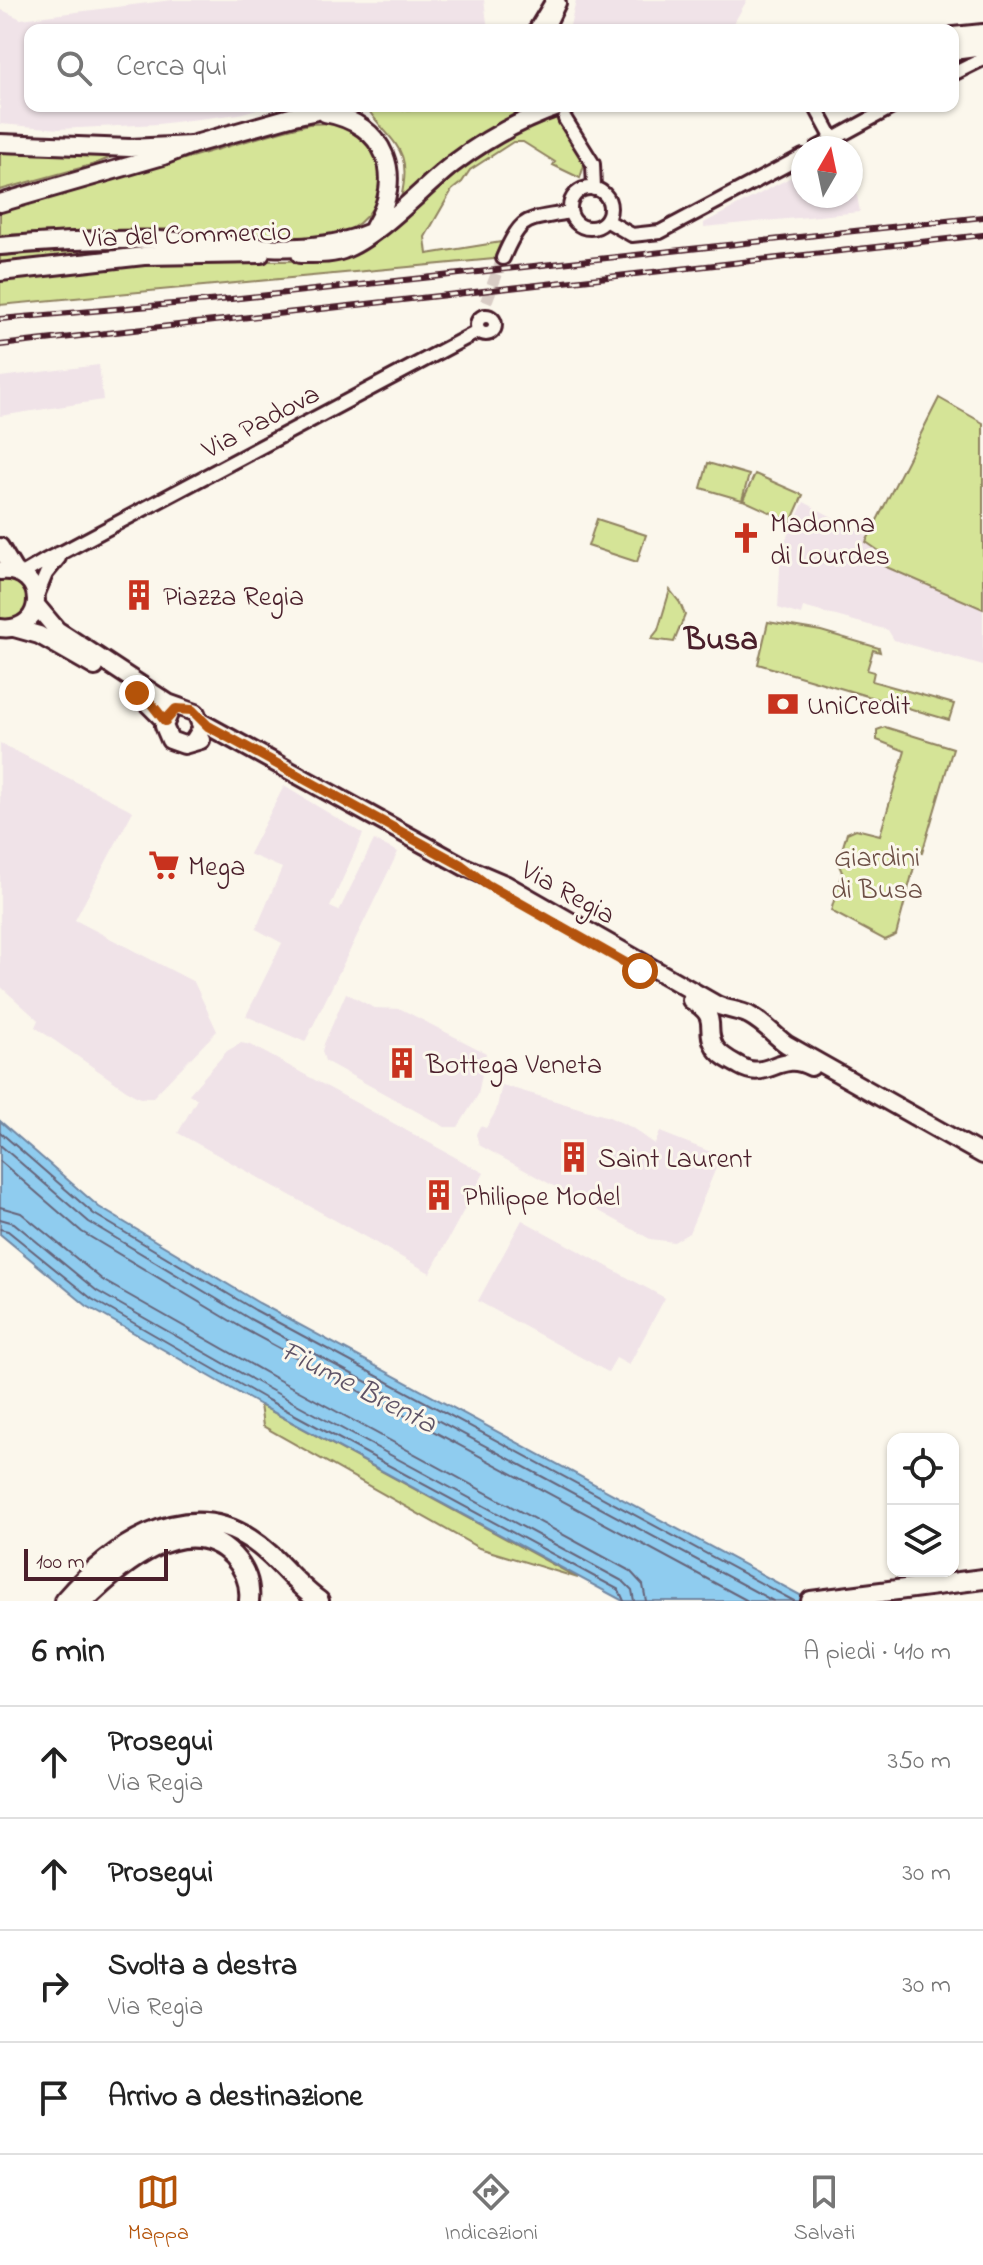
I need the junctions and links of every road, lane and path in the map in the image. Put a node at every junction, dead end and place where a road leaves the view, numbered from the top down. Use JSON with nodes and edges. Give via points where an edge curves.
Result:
{"nodes":[{"id":1,"x":553,"y":0,"type":"edge"},
{"id":2,"x":560,"y":0,"type":"edge"},
{"id":3,"x":539,"y":24,"type":"edge"},
{"id":4,"x":549,"y":24,"type":"edge"},
{"id":5,"x":983,"y":33,"type":"edge"},
{"id":6,"x":959,"y":35,"type":"edge"},
{"id":7,"x":983,"y":47,"type":"edge"},
{"id":8,"x":959,"y":50,"type":"edge"},
{"id":9,"x":983,"y":59,"type":"edge"},
{"id":10,"x":959,"y":71,"type":"edge"},
{"id":11,"x":312,"y":112,"type":"edge"},
{"id":12,"x":321,"y":112,"type":"edge"},
{"id":13,"x":563,"y":112,"type":"edge"},
{"id":14,"x":818,"y":112,"type":"edge"},
{"id":15,"x":883,"y":112,"type":"edge"},
{"id":16,"x":831,"y":136,"type":"edge"},
{"id":17,"x":839,"y":136,"type":"edge"},
{"id":18,"x":4,"y":142,"type":"edge"},
{"id":19,"x":191,"y":145,"type":"junction"},
{"id":20,"x":791,"y":162,"type":"edge"},
{"id":21,"x":594,"y":189,"type":"junction"},
{"id":22,"x":0,"y":203,"type":"edge"},
{"id":23,"x":570,"y":212,"type":"junction"},
{"id":24,"x":606,"y":220,"type":"junction"},
{"id":25,"x":371,"y":232,"type":"junction"},
{"id":26,"x":0,"y":246,"type":"edge"},
{"id":27,"x":503,"y":258,"type":"tunnel mouth"},
{"id":28,"x":3,"y":273,"type":"edge"},
{"id":29,"x":486,"y":302,"type":"tunnel mouth"},
{"id":30,"x":0,"y":547,"type":"edge"},
{"id":31,"x":63,"y":552,"type":"junction"},
{"id":32,"x":12,"y":572,"type":"edge"},
{"id":33,"x":36,"y":602,"type":"junction"},
{"id":34,"x":7,"y":628,"type":"edge"},
{"id":35,"x":181,"y":708,"type":"junction"},
{"id":36,"x":165,"y":721,"type":"junction"},
{"id":37,"x":201,"y":722,"type":"junction"},
{"id":38,"x":230,"y":739,"type":"junction"},
{"id":39,"x":193,"y":742,"type":"junction"},
{"id":40,"x":465,"y":867,"type":"junction"},
{"id":41,"x":730,"y":1011,"type":"junction"},
{"id":42,"x":712,"y":1030,"type":"junction"},
{"id":43,"x":780,"y":1039,"type":"junction"},
{"id":44,"x":775,"y":1064,"type":"junction"},
{"id":45,"x":983,"y":1155,"type":"edge"},
{"id":46,"x":983,"y":1165,"type":"edge"},
{"id":47,"x":983,"y":1579,"type":"edge"},
{"id":48,"x":64,"y":1601,"type":"edge"},
{"id":49,"x":84,"y":1601,"type":"edge"},
{"id":50,"x":249,"y":1601,"type":"edge"},
{"id":51,"x":319,"y":1601,"type":"edge"},
{"id":52,"x":811,"y":1601,"type":"edge"}],
"edges":[{"from":1,"to":3,"type":"street"},
{"from":2,"to":4,"type":"street"},
{"from":5,"to":6,"type":"main road"},
{"from":7,"to":8,"type":"main road"},
{"from":9,"to":10,"type":"street"},
{"from":11,"to":19,"type":"main road","name":"Via del Commercio"},
{"from":12,"to":25,"type":"main road","via":[[359,124],[385,154],[389,191]]},
{"from":13,"to":21,"type":"street","via":[[593,164]]},
{"from":13,"to":25,"type":"main road","name":"Via del Commercio","via":[[515,124],[484,142]]},
{"from":14,"to":16,"type":"street"},
{"from":15,"to":17,"type":"street"},
{"from":18,"to":19,"type":"main road","name":"Via del Commercio"},
{"from":19,"to":22,"type":"main road","name":"Via del Commercio"},
{"from":20,"to":24,"type":"street","via":[[660,232],[632,235]]},
{"from":21,"to":23,"type":"street","via":[[575,195]]},
{"from":21,"to":24,"type":"street","via":[[609,202]]},
{"from":23,"to":24,"type":"street","via":[[576,223],[588,228]]},
{"from":23,"to":27,"type":"street","via":[[521,224]]},
{"from":25,"to":26,"type":"main road","name":"Via del Commercio","via":[[303,248],[142,240]]},
{"from":25,"to":28,"type":"main road","name":"Via del Commercio","via":[[338,252],[144,256]]},
{"from":29,"to":31,"type":"street","name":"Via Padova","via":[[485,316],[477,322],[479,331]]},
{"from":30,"to":32,"type":"main road"},
{"from":31,"to":32,"type":"street","name":"Via Padova","via":[[37,568]]},
{"from":31,"to":33,"type":"street","name":"Via Padova","via":[[46,574]]},
{"from":32,"to":33,"type":"main road","via":[[32,585]]},
{"from":33,"to":34,"type":"main road","name":"Via Padova","via":[[28,621]]},
{"from":33,"to":35,"type":"main road","via":[[57,630]]},
{"from":34,"to":36,"type":"main road","via":[[39,635],[104,673],[150,702]]},
{"from":35,"to":36,"type":"main road"},
{"from":35,"to":37,"type":"main road","via":[[192,710]]},
{"from":36,"to":39,"type":"main road","via":[[170,740]]},
{"from":37,"to":38,"type":"main road","name":"Via Regia"},
{"from":37,"to":39,"type":"main road"},
{"from":38,"to":39,"type":"main road"},
{"from":38,"to":40,"type":"main road","name":"Via Regia"},
{"from":40,"to":41,"type":"main road","name":"Via Regia","via":[[505,884]]},
{"from":40,"to":42,"type":"main road","name":"Via Regia","via":[[486,884],[700,1005]]},
{"from":41,"to":42,"type":"main road"},
{"from":41,"to":43,"type":"main road","name":"Via Regia","via":[[745,1013]]},
{"from":42,"to":44,"type":"main road","name":"Via Regia","via":[[717,1051],[743,1068],[765,1071]]},
{"from":43,"to":44,"type":"main road"},
{"from":43,"to":45,"type":"main road","name":"Via Regia"},
{"from":44,"to":46,"type":"main road","name":"Via Regia","via":[[807,1065]]},
{"from":47,"to":52,"type":"highway"},
{"from":48,"to":51,"type":"highway","via":[[133,1541],[151,1531],[194,1522],[249,1538]]},
{"from":49,"to":50,"type":"highway","via":[[145,1552],[190,1538],[211,1541],[235,1558],[246,1575]]}]}
